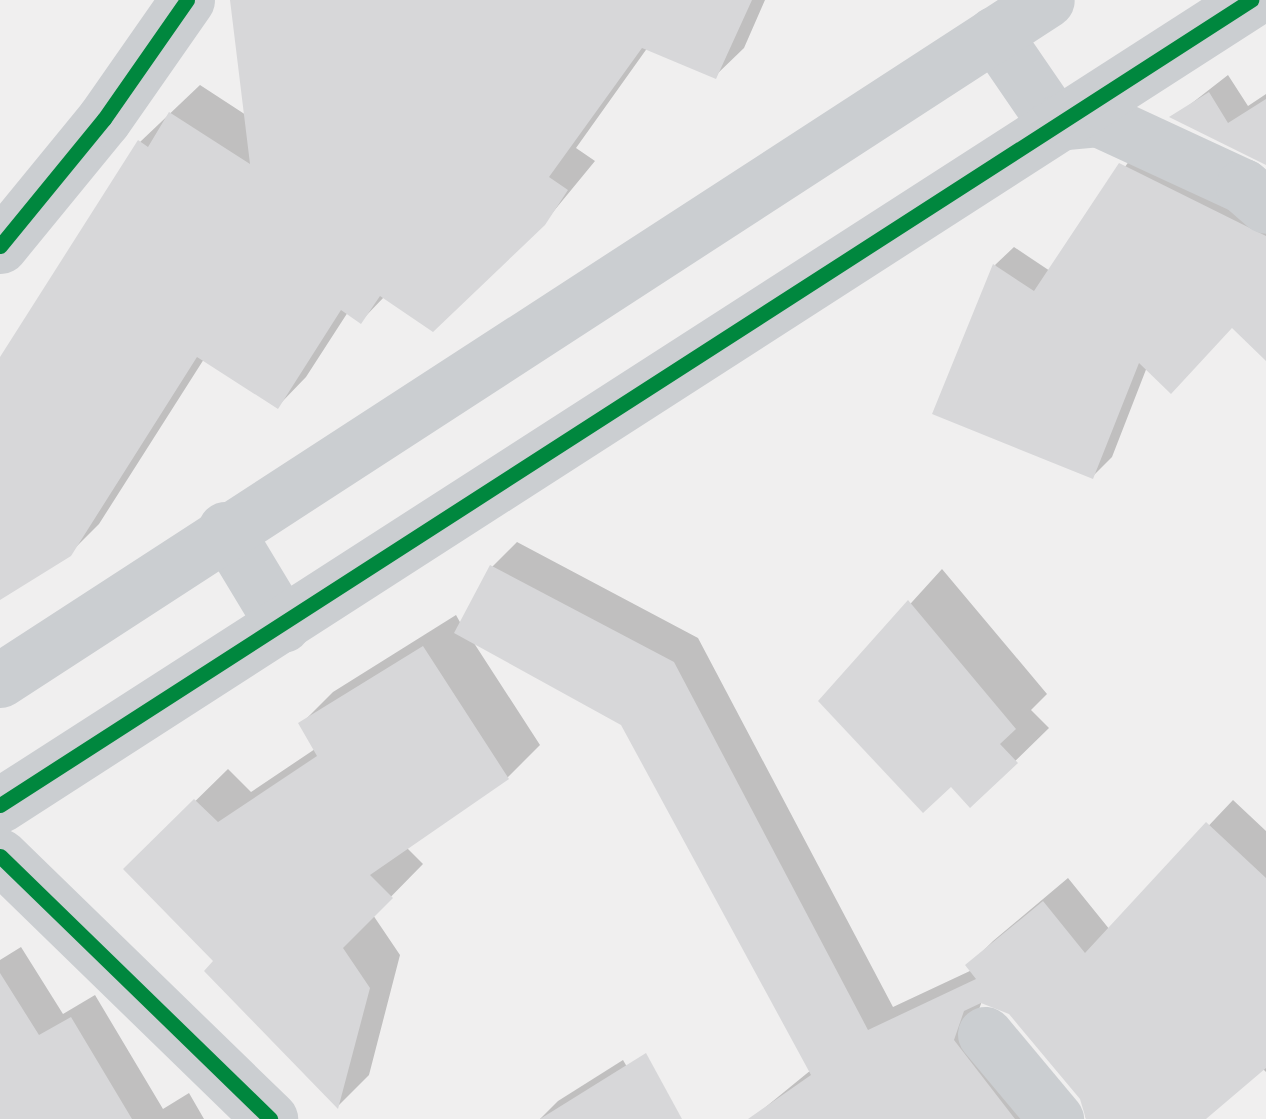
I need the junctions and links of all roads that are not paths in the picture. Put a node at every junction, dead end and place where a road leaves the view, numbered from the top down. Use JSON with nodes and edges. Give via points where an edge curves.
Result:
{"nodes":[{"id":1,"x":187,"y":0,"type":"edge"},
{"id":2,"x":1046,"y":0,"type":"edge"},
{"id":3,"x":1251,"y":0,"type":"edge"},
{"id":4,"x":994,"y":34,"type":"junction"},
{"id":5,"x":1055,"y":123,"type":"junction"},
{"id":6,"x":1266,"y":206,"type":"edge"},
{"id":7,"x":0,"y":246,"type":"edge"},
{"id":8,"x":225,"y":529,"type":"junction"},
{"id":9,"x":282,"y":625,"type":"junction"},
{"id":10,"x":0,"y":680,"type":"edge"},
{"id":11,"x":0,"y":805,"type":"edge"},
{"id":12,"x":0,"y":856,"type":"edge"},
{"id":13,"x":985,"y":1034,"type":"dead end"},
{"id":14,"x":270,"y":1119,"type":"edge"},
{"id":15,"x":1056,"y":1119,"type":"edge"}],
"edges":[{"from":1,"to":7,"type":"street","via":[[104,119]]},
{"from":2,"to":4,"type":"street"},
{"from":3,"to":5,"type":"street"},
{"from":4,"to":5,"type":"street"},
{"from":4,"to":8,"type":"street"},
{"from":5,"to":6,"type":"street","via":[[1098,119],[1243,186]]},
{"from":5,"to":9,"type":"street"},
{"from":8,"to":9,"type":"street"},
{"from":8,"to":10,"type":"street"},
{"from":9,"to":11,"type":"street"},
{"from":12,"to":14,"type":"street"},
{"from":13,"to":15,"type":"street"}]}
